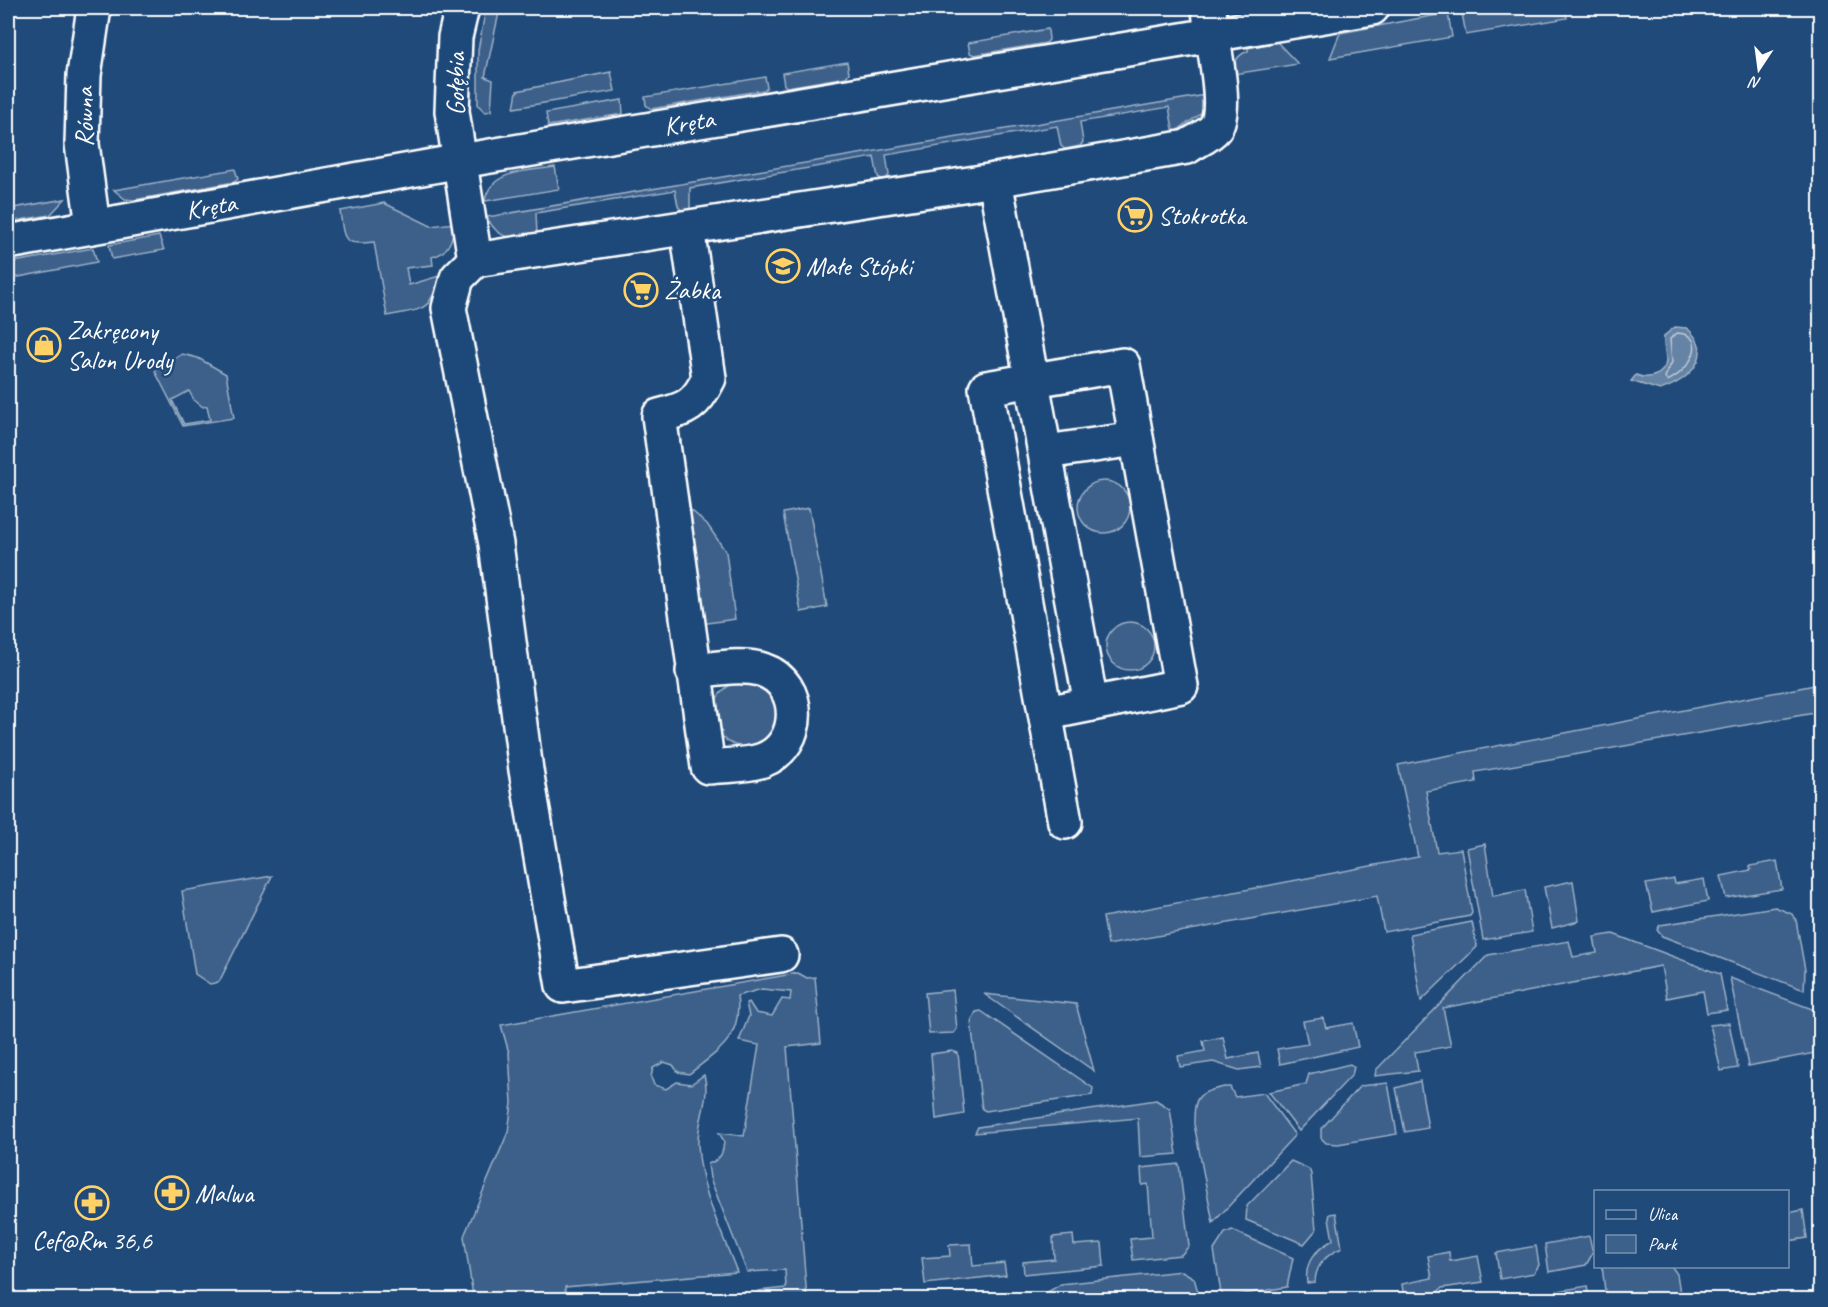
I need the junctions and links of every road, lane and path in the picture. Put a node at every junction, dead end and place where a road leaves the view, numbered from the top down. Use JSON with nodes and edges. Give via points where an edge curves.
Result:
{"nodes":[{"id":1,"x":94,"y":8,"type":"edge"},
{"id":2,"x":462,"y":8,"type":"edge"},
{"id":3,"x":1372,"y":8,"type":"edge"},
{"id":4,"x":1209,"y":21,"type":"edge"},
{"id":5,"x":461,"y":161,"type":"junction"},
{"id":6,"x":995,"y":180,"type":"junction"},
{"id":7,"x":93,"y":226,"type":"junction"},
{"id":8,"x":687,"y":228,"type":"junction"},
{"id":9,"x":8,"y":242,"type":"edge"},
{"id":10,"x":475,"y":260,"type":"junction"},
{"id":11,"x":1032,"y":379,"type":"junction"},
{"id":12,"x":1136,"y":439,"type":"junction"},
{"id":13,"x":1046,"y":452,"type":"junction"},
{"id":14,"x":693,"y":671,"type":"dead end"},
{"id":15,"x":1091,"y":704,"type":"junction"},
{"id":16,"x":1047,"y":713,"type":"junction"},
{"id":17,"x":1065,"y":822,"type":"dead end"},
{"id":18,"x":781,"y":955,"type":"dead end"}],
"edges":[{"from":1,"to":7,"type":"street","name":"Równa","via":[[84,75],[82,144]]},
{"from":2,"to":5,"type":"street","name":"Gołębia","via":[[455,38],[452,111]]},
{"from":3,"to":4,"type":"street","name":"Kręta"},
{"from":4,"to":5,"type":"street","name":"Kręta"},
{"from":4,"to":6,"type":"street","via":[[1220,84],[1221,114],[1214,130],[1187,147]]},
{"from":5,"to":7,"type":"street","name":"Kręta"},
{"from":5,"to":10,"type":"street","name":"Gołębia"},
{"from":6,"to":8,"type":"street"},
{"from":6,"to":11,"type":"street"},
{"from":7,"to":9,"type":"street","name":"Kręta"},
{"from":8,"to":10,"type":"street"},
{"from":8,"to":14,"type":"street","via":[[710,378],[700,397],[684,410],[659,416]]},
{"from":10,"to":18,"type":"street","via":[[457,278],[449,309],[496,544],[526,770],[562,986]]},
{"from":11,"to":12,"type":"street","via":[[1123,365]]},
{"from":11,"to":13,"type":"street"},
{"from":11,"to":16,"type":"street","via":[[986,388]]},
{"from":12,"to":13,"type":"street"},
{"from":12,"to":15,"type":"street","via":[[1181,686]]},
{"from":13,"to":15,"type":"street"},
{"from":15,"to":16,"type":"street"},
{"from":16,"to":17,"type":"street"}]}
